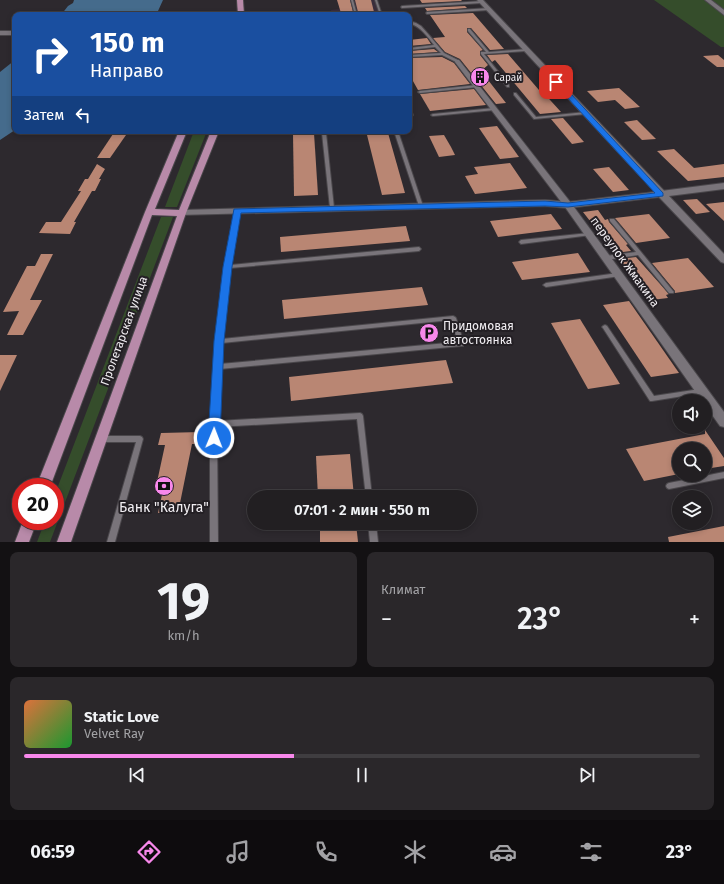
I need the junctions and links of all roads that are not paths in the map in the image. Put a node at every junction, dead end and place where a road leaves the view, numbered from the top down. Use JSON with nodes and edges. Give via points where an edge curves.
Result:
{"nodes":[{"id":1,"x":352,"y":0,"type":"edge"},
{"id":2,"x":376,"y":0,"type":"edge"},
{"id":3,"x":708,"y":0,"type":"edge"},
{"id":4,"x":240,"y":1,"type":"edge"},
{"id":5,"x":481,"y":1,"type":"edge"},
{"id":6,"x":402,"y":7,"type":"dead end"},
{"id":7,"x":489,"y":9,"type":"junction"},
{"id":8,"x":235,"y":12,"type":"edge"},
{"id":9,"x":241,"y":12,"type":"edge"},
{"id":10,"x":355,"y":12,"type":"edge"},
{"id":11,"x":380,"y":12,"type":"edge"},
{"id":12,"x":427,"y":13,"type":"dead end"},
{"id":13,"x":724,"y":13,"type":"edge"},
{"id":14,"x":412,"y":22,"type":"edge"},
{"id":15,"x":469,"y":30,"type":"dead end"},
{"id":16,"x":0,"y":33,"type":"edge"},
{"id":17,"x":12,"y":33,"type":"edge"},
{"id":18,"x":437,"y":46,"type":"junction"},
{"id":19,"x":412,"y":49,"type":"edge"},
{"id":20,"x":526,"y":50,"type":"junction"},
{"id":21,"x":488,"y":52,"type":"junction"},
{"id":22,"x":443,"y":54,"type":"junction"},
{"id":23,"x":412,"y":56,"type":"edge"},
{"id":24,"x":457,"y":62,"type":"joint"},
{"id":25,"x":477,"y":86,"type":"junction"},
{"id":26,"x":508,"y":86,"type":"dead end"},
{"id":27,"x":420,"y":92,"type":"dead end"},
{"id":28,"x":515,"y":94,"type":"dead end"},
{"id":29,"x":494,"y":109,"type":"junction"},
{"id":30,"x":586,"y":113,"type":"junction"},
{"id":31,"x":433,"y":115,"type":"dead end"},
{"id":32,"x":182,"y":134,"type":"edge"},
{"id":33,"x":214,"y":134,"type":"edge"},
{"id":34,"x":324,"y":134,"type":"edge"},
{"id":35,"x":397,"y":134,"type":"edge"},
{"id":36,"x":724,"y":186,"type":"edge"},
{"id":37,"x":660,"y":194,"type":"junction"},
{"id":38,"x":568,"y":205,"type":"junction"},
{"id":39,"x":421,"y":206,"type":"junction"},
{"id":40,"x":332,"y":208,"type":"junction"},
{"id":41,"x":237,"y":211,"type":"junction"},
{"id":42,"x":149,"y":212,"type":"junction"},
{"id":43,"x":182,"y":213,"type":"junction"},
{"id":44,"x":612,"y":220,"type":"dead end"},
{"id":45,"x":589,"y":234,"type":"junction"},
{"id":46,"x":521,"y":242,"type":"dead end"},
{"id":47,"x":418,"y":249,"type":"dead end"},
{"id":48,"x":639,"y":253,"type":"junction"},
{"id":49,"x":606,"y":258,"type":"junction"},
{"id":50,"x":724,"y":260,"type":"edge"},
{"id":51,"x":228,"y":267,"type":"junction"},
{"id":52,"x":618,"y":275,"type":"junction"},
{"id":53,"x":546,"y":285,"type":"dead end"},
{"id":54,"x":671,"y":292,"type":"dead end"},
{"id":55,"x":604,"y":327,"type":"dead end"},
{"id":56,"x":219,"y":341,"type":"junction"},
{"id":57,"x":217,"y":367,"type":"junction"},
{"id":58,"x":701,"y":391,"type":"junction"},
{"id":59,"x":722,"y":417,"type":"edge"},
{"id":60,"x":214,"y":424,"type":"junction"},
{"id":61,"x":102,"y":439,"type":"junction"},
{"id":62,"x":724,"y":475,"type":"edge"},
{"id":63,"x":46,"y":478,"type":"edge"},
{"id":64,"x":669,"y":486,"type":"dead end"},
{"id":65,"x":368,"y":490,"type":"edge"},
{"id":66,"x":27,"y":530,"type":"edge"},
{"id":67,"x":373,"y":530,"type":"edge"},
{"id":68,"x":22,"y":542,"type":"edge"},
{"id":69,"x":64,"y":542,"type":"edge"},
{"id":70,"x":111,"y":542,"type":"edge"},
{"id":71,"x":214,"y":542,"type":"edge"},
{"id":72,"x":374,"y":542,"type":"edge"}],
"edges":[{"from":1,"to":10,"type":"lane"},
{"from":2,"to":11,"type":"lane"},
{"from":3,"to":13,"type":"street"},
{"from":4,"to":8,"type":"main road"},
{"from":4,"to":9,"type":"main road"},
{"from":5,"to":6,"type":"lane"},
{"from":5,"to":7,"type":"street"},
{"from":7,"to":12,"type":"lane"},
{"from":7,"to":20,"type":"street"},
{"from":14,"to":18,"type":"lane"},
{"from":15,"to":21,"type":"lane"},
{"from":16,"to":17,"type":"street"},
{"from":18,"to":19,"type":"lane"},
{"from":18,"to":22,"type":"lane"},
{"from":20,"to":21,"type":"lane"},
{"from":20,"to":30,"type":"street"},
{"from":21,"to":26,"type":"lane","via":[[482,53]]},
{"from":22,"to":23,"type":"lane"},
{"from":22,"to":24,"type":"lane"},
{"from":24,"to":25,"type":"street","name":"переулок Жмакина"},
{"from":25,"to":27,"type":"lane"},
{"from":25,"to":29,"type":"street","name":"переулок Жмакина"},
{"from":28,"to":30,"type":"lane","via":[[535,118]]},
{"from":29,"to":31,"type":"lane"},
{"from":29,"to":38,"type":"street","name":"переулок Жмакина"},
{"from":30,"to":37,"type":"street"},
{"from":32,"to":42,"type":"main road","name":"Пролетарская улица"},
{"from":33,"to":43,"type":"main road","name":"Пролетарская улица"},
{"from":34,"to":40,"type":"lane"},
{"from":35,"to":39,"type":"lane"},
{"from":36,"to":37,"type":"street"},
{"from":37,"to":38,"type":"street"},
{"from":37,"to":50,"type":"street"},
{"from":38,"to":39,"type":"street","via":[[545,203]]},
{"from":38,"to":45,"type":"street","name":"переулок Жмакина"},
{"from":39,"to":40,"type":"street"},
{"from":40,"to":41,"type":"street"},
{"from":41,"to":43,"type":"street"},
{"from":41,"to":51,"type":"lane"},
{"from":42,"to":43,"type":"main road"},
{"from":42,"to":63,"type":"main road","name":"Пролетарская улица"},
{"from":43,"to":61,"type":"main road","name":"Пролетарская улица"},
{"from":44,"to":48,"type":"lane"},
{"from":45,"to":46,"type":"lane"},
{"from":45,"to":49,"type":"street","name":"переулок Жмакина"},
{"from":47,"to":51,"type":"lane"},
{"from":48,"to":49,"type":"lane"},
{"from":48,"to":54,"type":"lane"},
{"from":49,"to":52,"type":"street","name":"переулок Жмакина"},
{"from":51,"to":56,"type":"lane"},
{"from":52,"to":53,"type":"lane"},
{"from":52,"to":58,"type":"street","name":"переулок Жмакина"},
{"from":55,"to":58,"type":"lane","via":[[652,399]]},
{"from":56,"to":57,"type":"lane"},
{"from":56,"to":57,"type":"lane","via":[[453,318],[461,344]]},
{"from":57,"to":60,"type":"lane"},
{"from":58,"to":59,"type":"street","name":"переулок Жмакина"},
{"from":60,"to":65,"type":"lane","via":[[360,416]]},
{"from":60,"to":71,"type":"lane"},
{"from":61,"to":69,"type":"main road","name":"Пролетарская улица"},
{"from":61,"to":70,"type":"lane","via":[[140,439]]},
{"from":62,"to":64,"type":"lane"},
{"from":66,"to":68,"type":"main road"},
{"from":67,"to":72,"type":"lane"}]}
